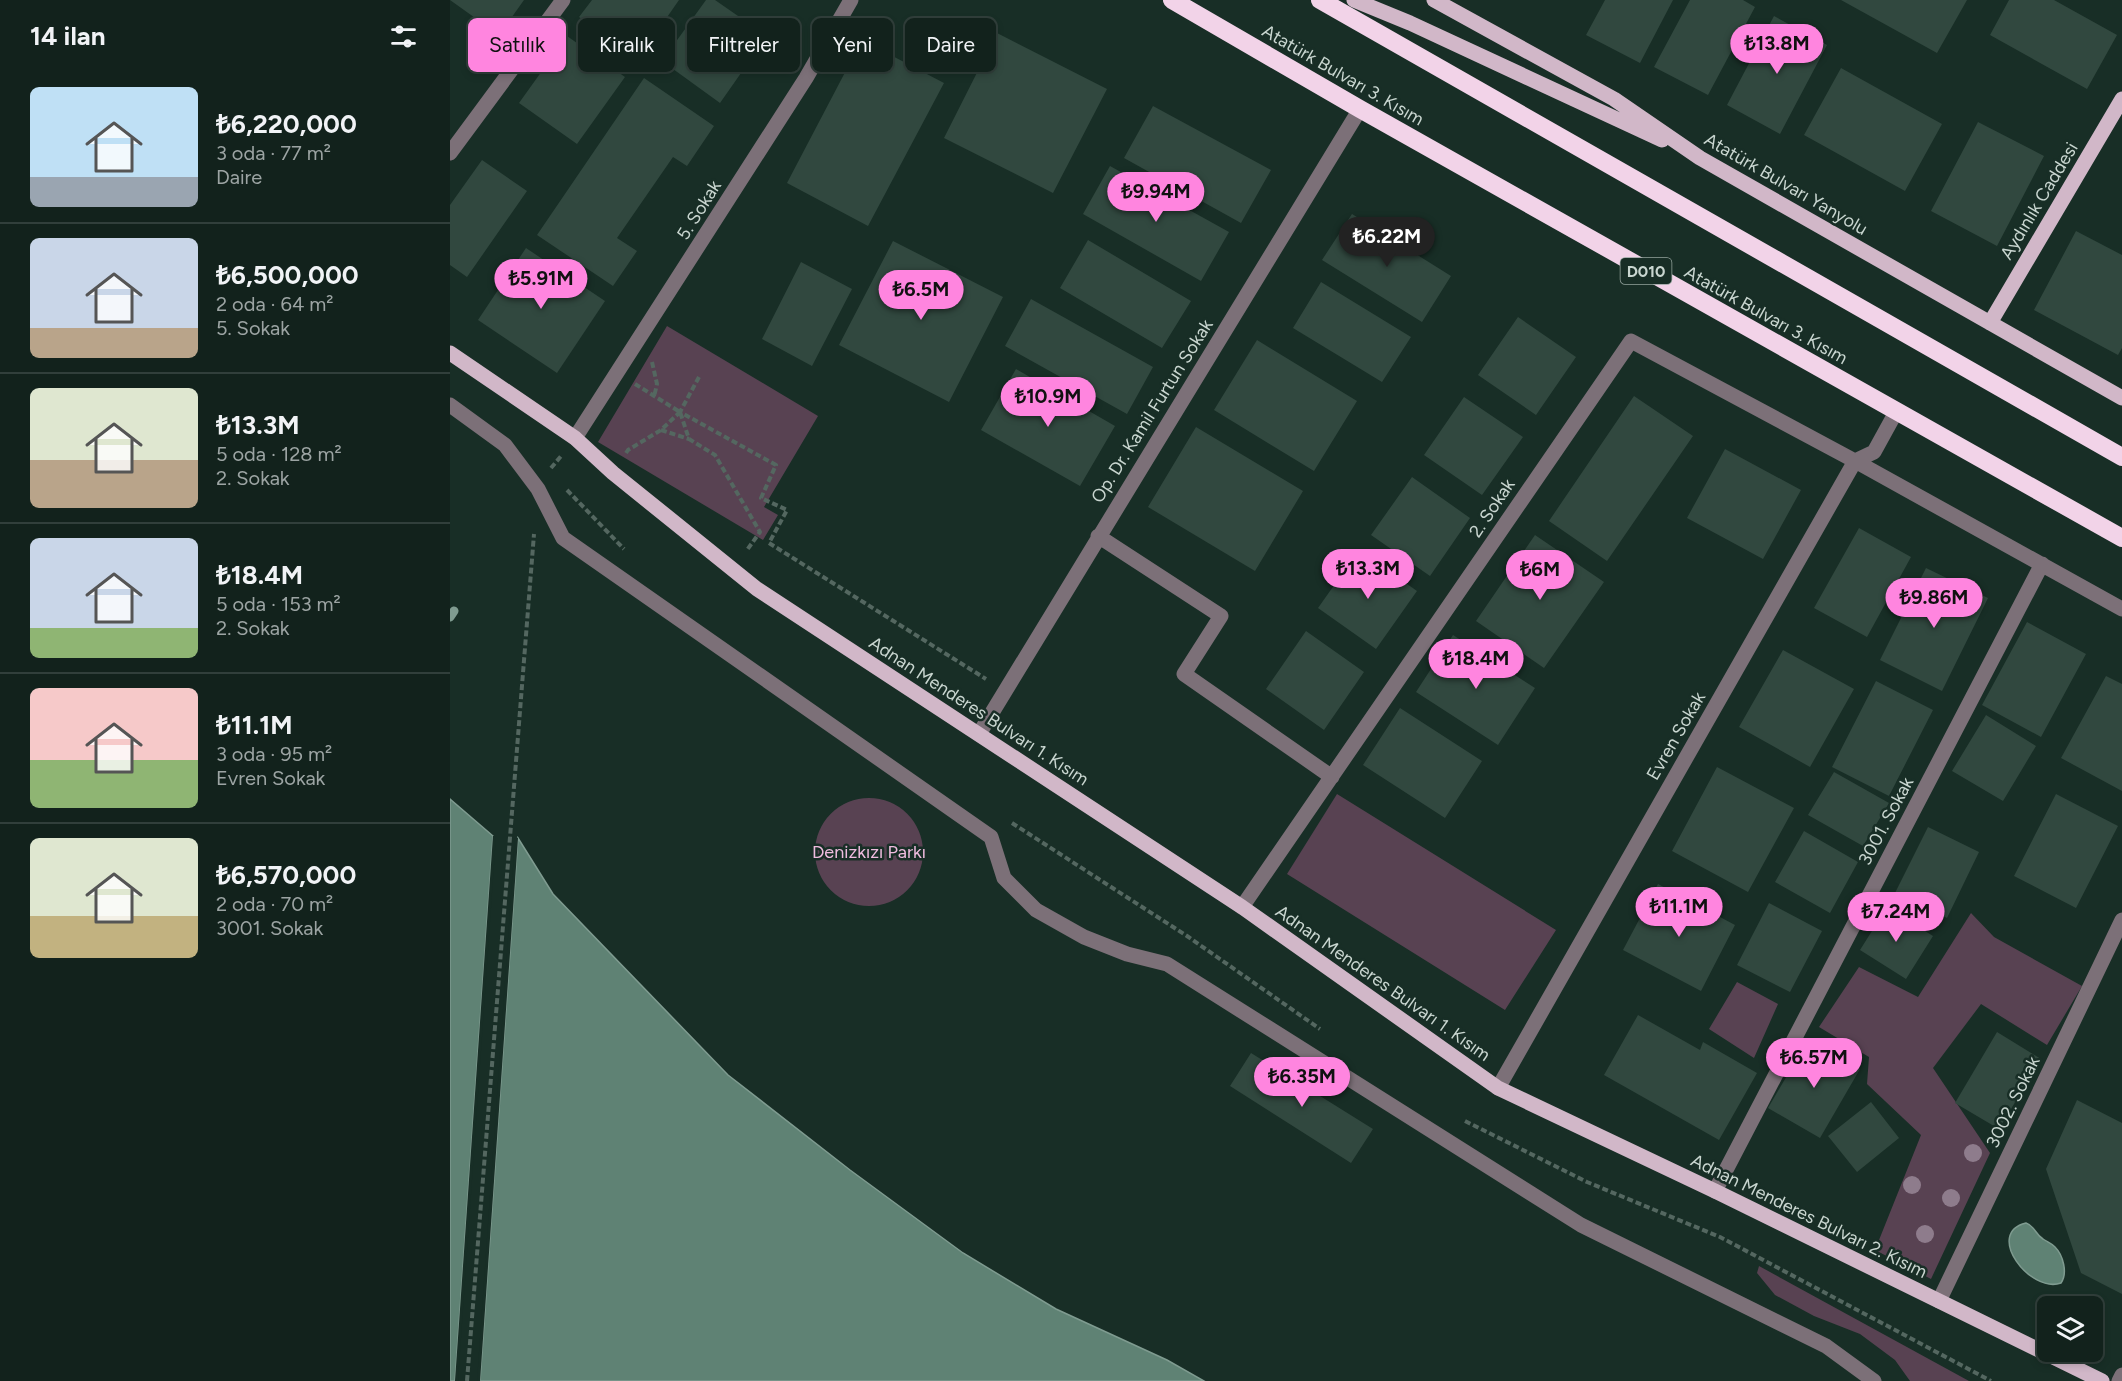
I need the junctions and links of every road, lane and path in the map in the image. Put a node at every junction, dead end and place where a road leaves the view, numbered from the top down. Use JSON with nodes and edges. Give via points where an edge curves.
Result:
{"nodes":[{"id":1,"x":563,"y":0,"type":"edge"},
{"id":2,"x":851,"y":0,"type":"edge"},
{"id":3,"x":1172,"y":0,"type":"edge"},
{"id":4,"x":1320,"y":0,"type":"edge"},
{"id":5,"x":1354,"y":0,"type":"edge"},
{"id":6,"x":1434,"y":0,"type":"edge"},
{"id":7,"x":2122,"y":99,"type":"edge"},
{"id":8,"x":1360,"y":109,"type":"junction"},
{"id":9,"x":450,"y":153,"type":"edge"},
{"id":10,"x":1700,"y":158,"type":"junction"},
{"id":11,"x":1990,"y":323,"type":"junction"},
{"id":12,"x":638,"y":343,"type":"junction"},
{"id":13,"x":450,"y":353,"type":"edge"},
{"id":14,"x":616,"y":372,"type":"junction"},
{"id":15,"x":699,"y":377,"type":"dead end"},
{"id":16,"x":654,"y":397,"type":"junction"},
{"id":17,"x":2122,"y":398,"type":"edge"},
{"id":18,"x":450,"y":405,"type":"edge"},
{"id":19,"x":680,"y":412,"type":"junction"},
{"id":20,"x":1896,"y":412,"type":"junction"},
{"id":21,"x":661,"y":429,"type":"junction"},
{"id":22,"x":575,"y":438,"type":"junction"},
{"id":23,"x":689,"y":440,"type":"junction"},
{"id":24,"x":2122,"y":457,"type":"edge"},
{"id":25,"x":1855,"y":461,"type":"junction"},
{"id":26,"x":613,"y":473,"type":"junction"},
{"id":27,"x":564,"y":487,"type":"dead end"},
{"id":28,"x":538,"y":489,"type":"junction"},
{"id":29,"x":1098,"y":536,"type":"junction"},
{"id":30,"x":2122,"y":538,"type":"edge"},
{"id":31,"x":626,"y":551,"type":"dead end"},
{"id":32,"x":2042,"y":564,"type":"junction"},
{"id":33,"x":733,"y":570,"type":"junction"},
{"id":34,"x":2122,"y":609,"type":"edge"},
{"id":35,"x":1005,"y":691,"type":"junction"},
{"id":36,"x":979,"y":734,"type":"junction"},
{"id":37,"x":1332,"y":777,"type":"junction"},
{"id":38,"x":1009,"y":821,"type":"dead end"},
{"id":39,"x":1242,"y":907,"type":"junction"},
{"id":40,"x":2122,"y":920,"type":"edge"},
{"id":41,"x":1323,"y":1032,"type":"dead end"},
{"id":42,"x":1498,"y":1088,"type":"junction"},
{"id":43,"x":1461,"y":1119,"type":"dead end"},
{"id":44,"x":1715,"y":1191,"type":"junction"},
{"id":45,"x":1939,"y":1301,"type":"junction"},
{"id":46,"x":2122,"y":1375,"type":"edge"},
{"id":47,"x":467,"y":1381,"type":"edge"},
{"id":48,"x":1874,"y":1381,"type":"edge"},
{"id":49,"x":1991,"y":1381,"type":"edge"},
{"id":50,"x":2102,"y":1381,"type":"edge"},
{"id":51,"x":2119,"y":1381,"type":"edge"}],
"edges":[{"from":1,"to":9,"type":"street"},
{"from":2,"to":12,"type":"street","name":"5. Sokak"},
{"from":3,"to":8,"type":"highway","name":"Atatürk Bulvarı 3. Kısım","number":"D010"},
{"from":4,"to":24,"type":"highway"},
{"from":5,"to":10,"type":"main road"},
{"from":6,"to":10,"type":"main road","name":"Atatürk Bulvarı Yanyolu","via":[[1614,99]]},
{"from":7,"to":11,"type":"main road","name":"Aydınlık Caddesi"},
{"from":8,"to":20,"type":"highway","name":"Atatürk Bulvarı 3. Kısım","number":"D010"},
{"from":8,"to":29,"type":"street","name":"Op. Dr. Kamil Furtun Sokak"},
{"from":10,"to":11,"type":"main road","name":"Atatürk Bulvarı Yanyolu"},
{"from":11,"to":17,"type":"main road","name":"Atatürk Bulvarı Yanyolu"},
{"from":12,"to":14,"type":"street","name":"5. Sokak"},
{"from":12,"to":16,"type":"path","via":[[650,355],[657,384]]},
{"from":13,"to":22,"type":"main road","name":"Adnan Menderes Bulvarı 1. Kısım"},
{"from":14,"to":16,"type":"path"},
{"from":14,"to":22,"type":"street","name":"5. Sokak"},
{"from":15,"to":19,"type":"path"},
{"from":16,"to":19,"type":"path"},
{"from":18,"to":28,"type":"street","via":[[505,444]]},
{"from":19,"to":21,"type":"path"},
{"from":19,"to":23,"type":"path"},
{"from":19,"to":35,"type":"path","via":[[776,465],[761,498],[787,510],[769,543]]},
{"from":20,"to":25,"type":"street","name":"Evren Sokak","via":[[1874,452]]},
{"from":20,"to":30,"type":"highway","name":"Atatürk Bulvarı 3. Kısım","number":"D010"},
{"from":21,"to":23,"type":"path"},
{"from":21,"to":26,"type":"path","via":[[628,450]]},
{"from":22,"to":26,"type":"main road","name":"Adnan Menderes Bulvarı 1. Kısım"},
{"from":22,"to":28,"type":"path"},
{"from":23,"to":33,"type":"path","via":[[715,456],[760,532]]},
{"from":25,"to":32,"type":"street"},
{"from":25,"to":37,"type":"street","name":"2. Sokak","via":[[1630,341]]},
{"from":25,"to":42,"type":"street","name":"Evren Sokak"},
{"from":26,"to":33,"type":"main road","name":"Adnan Menderes Bulvarı 1. Kısım"},
{"from":27,"to":31,"type":"path"},
{"from":28,"to":47,"type":"path"},
{"from":28,"to":48,"type":"street","via":[[563,538],[991,837],[1004,878],[1036,910],[1084,937],[1167,964],[1581,1225],[1826,1346]]},
{"from":29,"to":35,"type":"street","name":"Op. Dr. Kamil Furtun Sokak"},
{"from":29,"to":37,"type":"street","via":[[1221,616],[1184,674]]},
{"from":32,"to":34,"type":"street"},
{"from":32,"to":44,"type":"street","name":"3001. Sokak"},
{"from":33,"to":36,"type":"main road","name":"Adnan Menderes Bulvarı 1. Kısım","via":[[757,590]]},
{"from":35,"to":36,"type":"street","name":"Op. Dr. Kamil Furtun Sokak"},
{"from":36,"to":39,"type":"main road","name":"Adnan Menderes Bulvarı 1. Kısım"},
{"from":37,"to":39,"type":"street","name":"2. Sokak"},
{"from":38,"to":41,"type":"path","via":[[1187,936]]},
{"from":39,"to":42,"type":"main road","name":"Adnan Menderes Bulvarı 1. Kısım"},
{"from":40,"to":45,"type":"street","name":"3002. Sokak"},
{"from":42,"to":44,"type":"main road","name":"Adnan Menderes Bulvarı 2. Kısım"},
{"from":43,"to":49,"type":"path","via":[[1587,1182],[1720,1237]]},
{"from":44,"to":45,"type":"main road","name":"Adnan Menderes Bulvarı 2. Kısım"},
{"from":45,"to":50,"type":"main road","name":"Adnan Menderes Bulvarı 2. Kısım"},
{"from":46,"to":51,"type":"street"}]}
